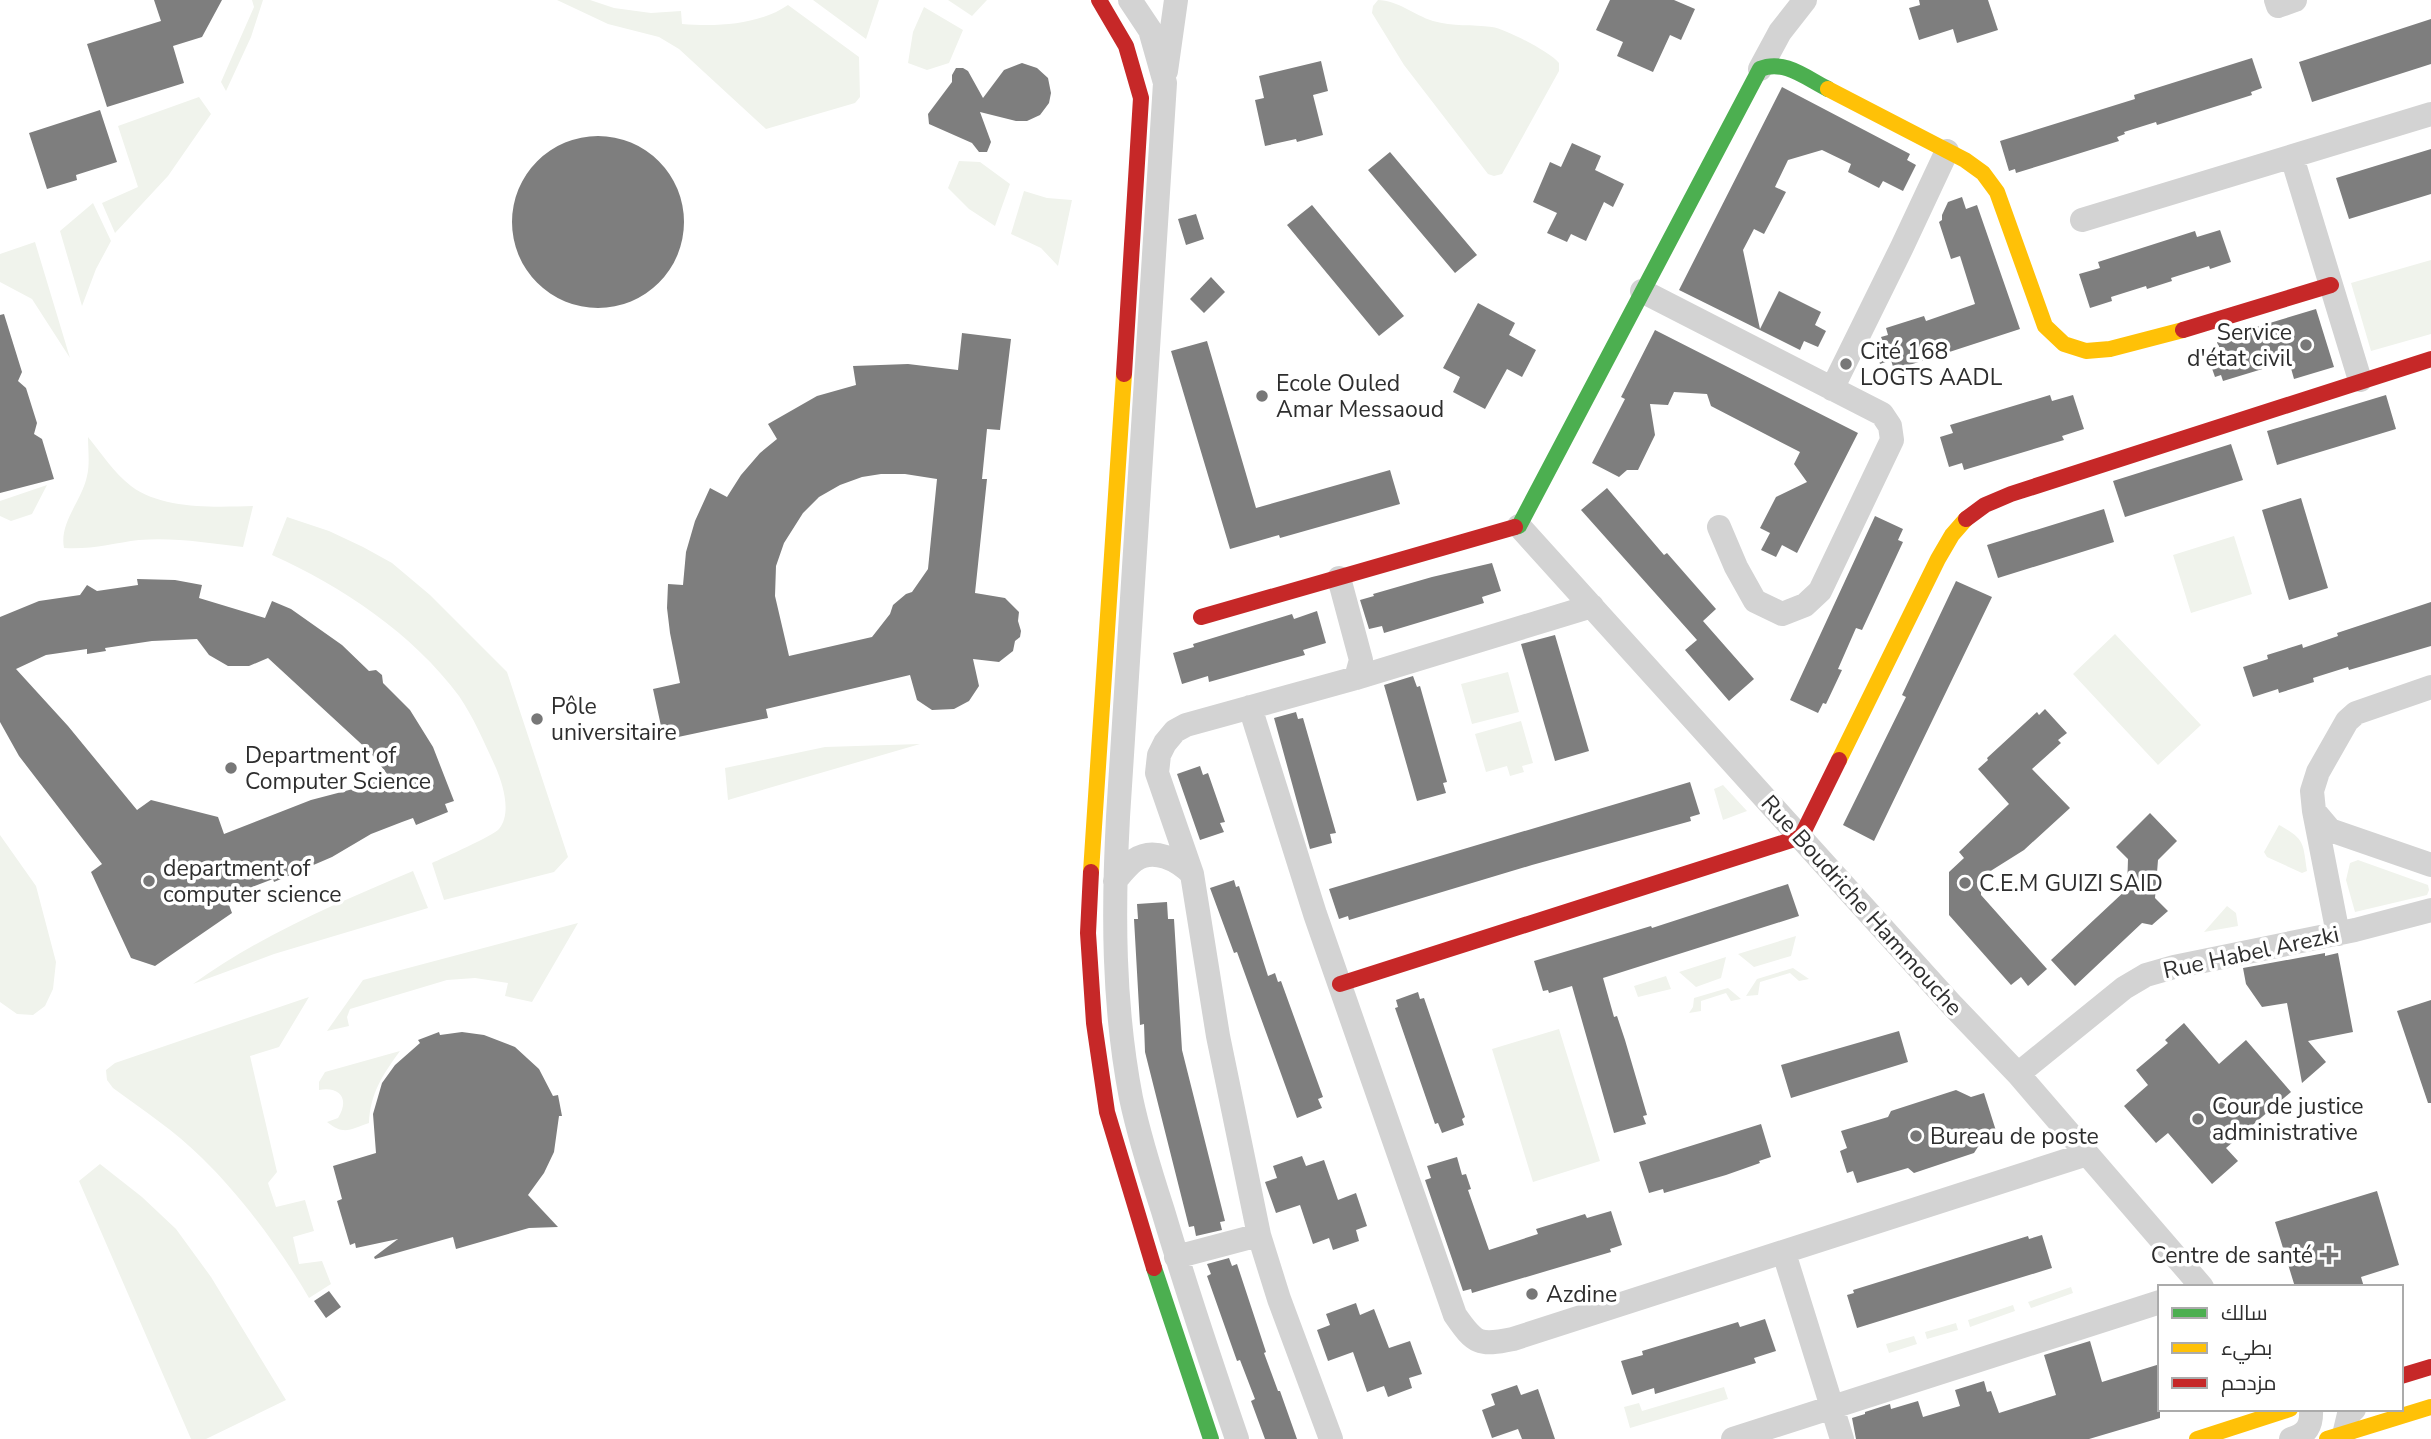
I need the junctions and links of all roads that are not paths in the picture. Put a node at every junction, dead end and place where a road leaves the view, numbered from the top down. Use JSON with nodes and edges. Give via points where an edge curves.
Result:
{"nodes":[{"id":1,"x":1099,"y":0,"type":"edge"},
{"id":2,"x":1129,"y":0,"type":"edge"},
{"id":3,"x":1153,"y":0,"type":"edge"},
{"id":4,"x":1176,"y":0,"type":"edge"},
{"id":5,"x":1805,"y":0,"type":"edge"},
{"id":6,"x":2276,"y":0,"type":"edge"},
{"id":7,"x":2295,"y":0,"type":"edge"},
{"id":8,"x":1120,"y":30,"type":"junction"},
{"id":9,"x":1150,"y":30,"type":"junction"},
{"id":10,"x":1771,"y":67,"type":"junction"},
{"id":11,"x":1165,"y":83,"type":"junction"},
{"id":12,"x":1141,"y":98,"type":"junction"},
{"id":13,"x":2431,"y":114,"type":"edge"},
{"id":14,"x":1947,"y":151,"type":"junction"},
{"id":15,"x":2292,"y":157,"type":"junction"},
{"id":16,"x":2082,"y":220,"type":"dead end"},
{"id":17,"x":2331,"y":285,"type":"junction"},
{"id":18,"x":1642,"y":291,"type":"junction"},
{"id":19,"x":2431,"y":359,"type":"edge"},
{"id":20,"x":2360,"y":380,"type":"junction"},
{"id":21,"x":1832,"y":389,"type":"junction"},
{"id":22,"x":1519,"y":526,"type":"junction"},
{"id":23,"x":1719,"y":527,"type":"dead end"},
{"id":24,"x":1339,"y":578,"type":"junction"},
{"id":25,"x":1592,"y":606,"type":"junction"},
{"id":26,"x":1200,"y":617,"type":"dead end"},
{"id":27,"x":1356,"y":678,"type":"junction"},
{"id":28,"x":2431,"y":687,"type":"edge"},
{"id":29,"x":1250,"y":707,"type":"junction"},
{"id":30,"x":2314,"y":811,"type":"junction"},
{"id":31,"x":1118,"y":817,"type":"junction"},
{"id":32,"x":1801,"y":837,"type":"junction"},
{"id":33,"x":1162,"y":842,"type":"junction"},
{"id":34,"x":2431,"y":865,"type":"edge"},
{"id":35,"x":1192,"y":874,"type":"junction"},
{"id":36,"x":1115,"y":881,"type":"junction"},
{"id":37,"x":2431,"y":911,"type":"edge"},
{"id":38,"x":2338,"y":934,"type":"junction"},
{"id":39,"x":1340,"y":984,"type":"junction"},
{"id":40,"x":2018,"y":1074,"type":"junction"},
{"id":41,"x":2087,"y":1154,"type":"junction"},
{"id":42,"x":1259,"y":1235,"type":"junction"},
{"id":43,"x":1784,"y":1253,"type":"junction"},
{"id":44,"x":1176,"y":1257,"type":"junction"},
{"id":45,"x":2201,"y":1285,"type":"edge"},
{"id":46,"x":2158,"y":1303,"type":"edge"},
{"id":47,"x":2431,"y":1367,"type":"edge"},
{"id":48,"x":2403,"y":1375,"type":"edge"},
{"id":49,"x":2431,"y":1380,"type":"edge"},
{"id":50,"x":2403,"y":1387,"type":"edge"},
{"id":51,"x":1832,"y":1407,"type":"junction"},
{"id":52,"x":2431,"y":1407,"type":"edge"},
{"id":53,"x":2312,"y":1411,"type":"edge"},
{"id":54,"x":2314,"y":1411,"type":"edge"},
{"id":55,"x":2352,"y":1411,"type":"edge"},
{"id":56,"x":2271,"y":1413,"type":"edge"},
{"id":57,"x":2391,"y":1419,"type":"joint"},
{"id":58,"x":2342,"y":1438,"type":"edge"},
{"id":59,"x":1211,"y":1439,"type":"edge"},
{"id":60,"x":1237,"y":1439,"type":"edge"},
{"id":61,"x":1331,"y":1439,"type":"edge"},
{"id":62,"x":1733,"y":1439,"type":"edge"},
{"id":63,"x":1842,"y":1439,"type":"edge"},
{"id":64,"x":2197,"y":1439,"type":"edge"},
{"id":65,"x":2291,"y":1439,"type":"edge"}],
"edges":[{"from":1,"to":8,"type":"street"},
{"from":2,"to":9,"type":"street"},
{"from":3,"to":9,"type":"street"},
{"from":4,"to":9,"type":"street"},
{"from":4,"to":11,"type":"street"},
{"from":5,"to":10,"type":"street","via":[[1783,27],[1779,55]]},
{"from":6,"to":7,"type":"street","via":[[2278,6]]},
{"from":8,"to":9,"type":"street"},
{"from":8,"to":12,"type":"street"},
{"from":9,"to":11,"type":"street"},
{"from":9,"to":12,"type":"street"},
{"from":10,"to":14,"type":"street"},
{"from":10,"to":18,"type":"street"},
{"from":11,"to":31,"type":"street"},
{"from":12,"to":59,"type":"street","via":[[1088,933],[1094,1023],[1107,1112],[1142,1234]]},
{"from":13,"to":15,"type":"street"},
{"from":14,"to":17,"type":"street","via":[[1983,173],[1997,192],[2045,326],[2058,343],[2070,349],[2107,350],[2135,344]]},
{"from":14,"to":21,"type":"street"},
{"from":15,"to":16,"type":"street"},
{"from":15,"to":17,"type":"street"},
{"from":17,"to":20,"type":"street"},
{"from":18,"to":21,"type":"street"},
{"from":18,"to":22,"type":"street"},
{"from":19,"to":20,"type":"street"},
{"from":20,"to":32,"type":"street","via":[[2011,494],[1973,511],[1954,530],[1938,559]]},
{"from":21,"to":23,"type":"street","via":[[1882,414],[1891,426],[1892,440],[1820,592],[1805,605],[1782,614],[1755,601]]},
{"from":22,"to":24,"type":"street"},
{"from":22,"to":25,"type":"street","name":"Rue Boudriche Hammouche"},
{"from":24,"to":26,"type":"street"},
{"from":24,"to":27,"type":"street","via":[[1361,660]]},
{"from":25,"to":27,"type":"street"},
{"from":25,"to":32,"type":"street","name":"Rue Boudriche Hammouche"},
{"from":27,"to":29,"type":"street"},
{"from":28,"to":30,"type":"street","via":[[2356,713],[2347,721],[2318,772],[2312,791]]},
{"from":29,"to":33,"type":"street","via":[[1186,725],[1164,743],[1157,774]]},
{"from":29,"to":39,"type":"street"},
{"from":30,"to":34,"type":"street","via":[[2330,830]]},
{"from":30,"to":38,"type":"street"},
{"from":31,"to":33,"type":"street","via":[[1139,841]]},
{"from":31,"to":36,"type":"street"},
{"from":32,"to":39,"type":"street"},
{"from":32,"to":40,"type":"street","name":"Rue Boudriche Hammouche"},
{"from":33,"to":35,"type":"street"},
{"from":33,"to":35,"type":"street","via":[[1158,855],[1182,864]]},
{"from":33,"to":36,"type":"street","via":[[1132,862]]},
{"from":35,"to":42,"type":"street","via":[[1218,1036]]},
{"from":36,"to":44,"type":"street","via":[[1117,995],[1132,1100]]},
{"from":37,"to":38,"type":"street","name":"Rue Habel Arezki"},
{"from":38,"to":40,"type":"street","name":"Rue Habel Arezki","via":[[2146,975]]},
{"from":39,"to":43,"type":"street","via":[[1455,1315],[1470,1338],[1490,1343],[1513,1339]]},
{"from":40,"to":41,"type":"street","name":"Rue Boudriche Hammouche"},
{"from":41,"to":43,"type":"street"},
{"from":41,"to":45,"type":"street","name":"Rue Boudriche Hammouche"},
{"from":42,"to":44,"type":"street"},
{"from":42,"to":61,"type":"street"},
{"from":43,"to":51,"type":"street"},
{"from":44,"to":60,"type":"street"},
{"from":46,"to":51,"type":"street"},
{"from":47,"to":48,"type":"street"},
{"from":49,"to":50,"type":"street"},
{"from":51,"to":62,"type":"street"},
{"from":51,"to":63,"type":"street"},
{"from":52,"to":57,"type":"street"},
{"from":53,"to":65,"type":"street","via":[[2308,1430]]},
{"from":54,"to":58,"type":"street"},
{"from":55,"to":58,"type":"street"},
{"from":56,"to":64,"type":"street"},
{"from":57,"to":58,"type":"street","via":[[2374,1431]]}]}
